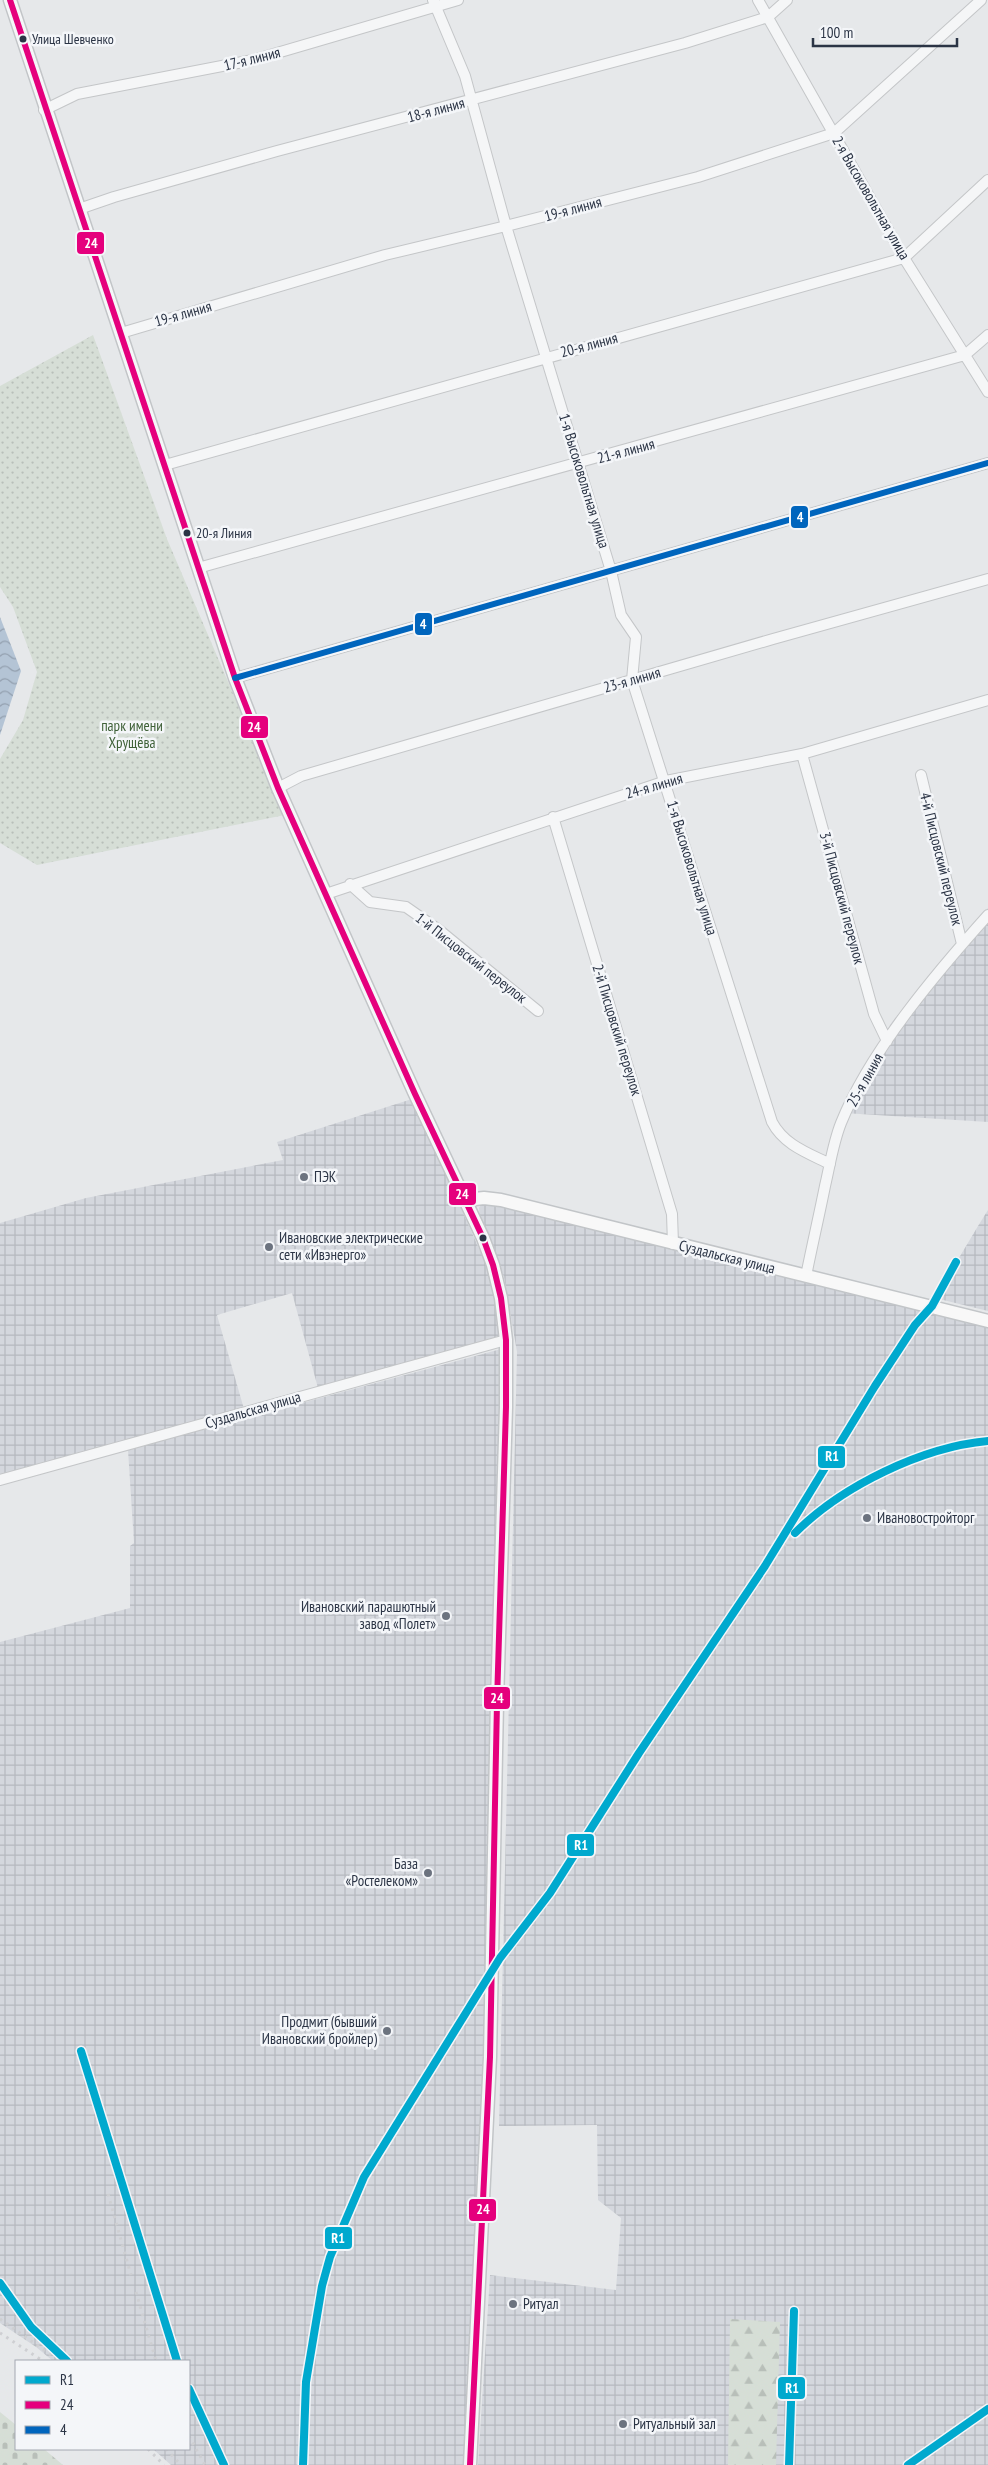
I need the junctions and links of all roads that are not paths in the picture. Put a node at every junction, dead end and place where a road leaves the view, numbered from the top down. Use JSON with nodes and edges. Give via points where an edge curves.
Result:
{"nodes":[{"id":1,"x":10,"y":0,"type":"edge"},
{"id":2,"x":458,"y":0,"type":"edge"},
{"id":3,"x":758,"y":0,"type":"edge"},
{"id":4,"x":787,"y":0,"type":"edge"},
{"id":5,"x":981,"y":0,"type":"edge"},
{"id":6,"x":434,"y":3,"type":"edge"},
{"id":7,"x":768,"y":17,"type":"junction"},
{"id":8,"x":471,"y":101,"type":"junction"},
{"id":9,"x":44,"y":110,"type":"junction"},
{"id":10,"x":834,"y":133,"type":"junction"},
{"id":11,"x":988,"y":180,"type":"edge"},
{"id":12,"x":79,"y":209,"type":"junction"},
{"id":13,"x":506,"y":226,"type":"junction"},
{"id":14,"x":904,"y":258,"type":"junction"},
{"id":15,"x":121,"y":333,"type":"junction"},
{"id":16,"x":988,"y":335,"type":"edge"},
{"id":17,"x":547,"y":356,"type":"junction"},
{"id":18,"x":965,"y":356,"type":"junction"},
{"id":19,"x":988,"y":392,"type":"edge"},
{"id":20,"x":579,"y":464,"type":"junction"},
{"id":21,"x":988,"y":464,"type":"edge"},
{"id":22,"x":165,"y":465,"type":"junction"},
{"id":23,"x":198,"y":568,"type":"junction"},
{"id":24,"x":611,"y":571,"type":"junction"},
{"id":25,"x":988,"y":579,"type":"edge"},
{"id":26,"x":235,"y":678,"type":"junction"},
{"id":27,"x":632,"y":680,"type":"junction"},
{"id":28,"x":988,"y":700,"type":"edge"},
{"id":29,"x":802,"y":754,"type":"junction"},
{"id":30,"x":921,"y":775,"type":"dead end"},
{"id":31,"x":666,"y":781,"type":"junction"},
{"id":32,"x":278,"y":788,"type":"junction"},
{"id":33,"x":553,"y":817,"type":"junction"},
{"id":34,"x":350,"y":884,"type":"junction"},
{"id":35,"x":326,"y":894,"type":"junction"},
{"id":36,"x":988,"y":915,"type":"edge"},
{"id":37,"x":962,"y":944,"type":"junction"},
{"id":38,"x":538,"y":1011,"type":"dead end"},
{"id":39,"x":887,"y":1041,"type":"junction"},
{"id":40,"x":830,"y":1164,"type":"junction"},
{"id":41,"x":466,"y":1200,"type":"junction"},
{"id":42,"x":674,"y":1244,"type":"junction"},
{"id":43,"x":806,"y":1276,"type":"junction"},
{"id":44,"x":988,"y":1320,"type":"edge"},
{"id":45,"x":506,"y":1340,"type":"junction"},
{"id":46,"x":0,"y":1480,"type":"edge"},
{"id":47,"x":470,"y":2465,"type":"edge"}],
"edges":[{"from":1,"to":9,"type":"main road"},
{"from":2,"to":6,"type":"street","name":"17-я линия"},
{"from":3,"to":7,"type":"street","name":"2-я Высоковольтная улица"},
{"from":4,"to":7,"type":"street","name":"18-я линия"},
{"from":5,"to":10,"type":"street","name":"19-я линия"},
{"from":6,"to":8,"type":"street","name":"1-я Высоковольтная улица","via":[[465,76]]},
{"from":6,"to":9,"type":"street","name":"17-я линия","via":[[253,60],[77,94]]},
{"from":7,"to":8,"type":"street","name":"18-я линия"},
{"from":7,"to":10,"type":"street","name":"2-я Высоковольтная улица"},
{"from":8,"to":12,"type":"street","name":"18-я линия","via":[[277,151],[114,196]]},
{"from":8,"to":13,"type":"street","name":"1-я Высоковольтная улица"},
{"from":9,"to":12,"type":"main road"},
{"from":10,"to":13,"type":"street","name":"19-я линия","via":[[698,177]]},
{"from":10,"to":14,"type":"street","name":"2-я Высоковольтная улица"},
{"from":11,"to":14,"type":"street","name":"20-я линия"},
{"from":12,"to":15,"type":"main road"},
{"from":13,"to":15,"type":"street","name":"19-я линия","via":[[385,254]]},
{"from":13,"to":17,"type":"street","name":"1-я Высоковольтная улица"},
{"from":14,"to":17,"type":"street","name":"20-я линия"},
{"from":14,"to":18,"type":"street","name":"2-я Высоковольтная улица"},
{"from":15,"to":22,"type":"main road"},
{"from":16,"to":18,"type":"street","name":"21-я линия"},
{"from":17,"to":20,"type":"street","name":"1-я Высоковольтная улица"},
{"from":17,"to":22,"type":"street","name":"20-я линия"},
{"from":18,"to":19,"type":"street","name":"2-я Высоковольтная улица"},
{"from":18,"to":20,"type":"street","name":"21-я линия"},
{"from":20,"to":23,"type":"street","name":"21-я линия"},
{"from":20,"to":24,"type":"street","name":"1-я Высоковольтная улица"},
{"from":21,"to":24,"type":"street"},
{"from":22,"to":23,"type":"main road"},
{"from":23,"to":26,"type":"main road"},
{"from":24,"to":26,"type":"street"},
{"from":24,"to":27,"type":"street","name":"1-я Высоковольтная улица","via":[[622,614],[636,638]]},
{"from":25,"to":27,"type":"street","name":"23-я линия"},
{"from":26,"to":32,"type":"main road"},
{"from":27,"to":31,"type":"street","name":"1-я Высоковольтная улица"},
{"from":27,"to":32,"type":"street","name":"23-я линия","via":[[301,776]]},
{"from":28,"to":29,"type":"street","name":"24-я линия"},
{"from":29,"to":31,"type":"street","name":"24-я линия"},
{"from":29,"to":39,"type":"street","name":"3-й Писцовский переулок","via":[[874,1014]]},
{"from":30,"to":37,"type":"street","name":"4-й Писцовский переулок"},
{"from":31,"to":33,"type":"street","name":"24-я линия"},
{"from":31,"to":40,"type":"street","name":"1-я Высоковольтная улица","via":[[772,1122],[778,1134],[791,1145]]},
{"from":32,"to":35,"type":"main road"},
{"from":33,"to":34,"type":"street","name":"24-я линия"},
{"from":33,"to":42,"type":"street","name":"2-й Писцовский переулок","via":[[672,1214]]},
{"from":34,"to":35,"type":"street","name":"24-я линия"},
{"from":34,"to":38,"type":"street","name":"1-й Писцовский переулок","via":[[370,902],[406,907]]},
{"from":35,"to":41,"type":"main road"},
{"from":36,"to":37,"type":"street","name":"25-я линия"},
{"from":37,"to":39,"type":"street","name":"25-я линия"},
{"from":39,"to":40,"type":"street","name":"25-я линия","via":[[854,1094],[841,1124]]},
{"from":40,"to":43,"type":"street","name":"25-я линия"},
{"from":41,"to":42,"type":"main road","name":"Суздальская улица","via":[[501,1200]]},
{"from":41,"to":45,"type":"main road","via":[[493,1265]]},
{"from":42,"to":43,"type":"main road","name":"Суздальская улица"},
{"from":43,"to":44,"type":"main road","name":"Суздальская улица"},
{"from":45,"to":46,"type":"street","name":"Суздальская улица"},
{"from":45,"to":47,"type":"main road","via":[[490,2058]]}]}
